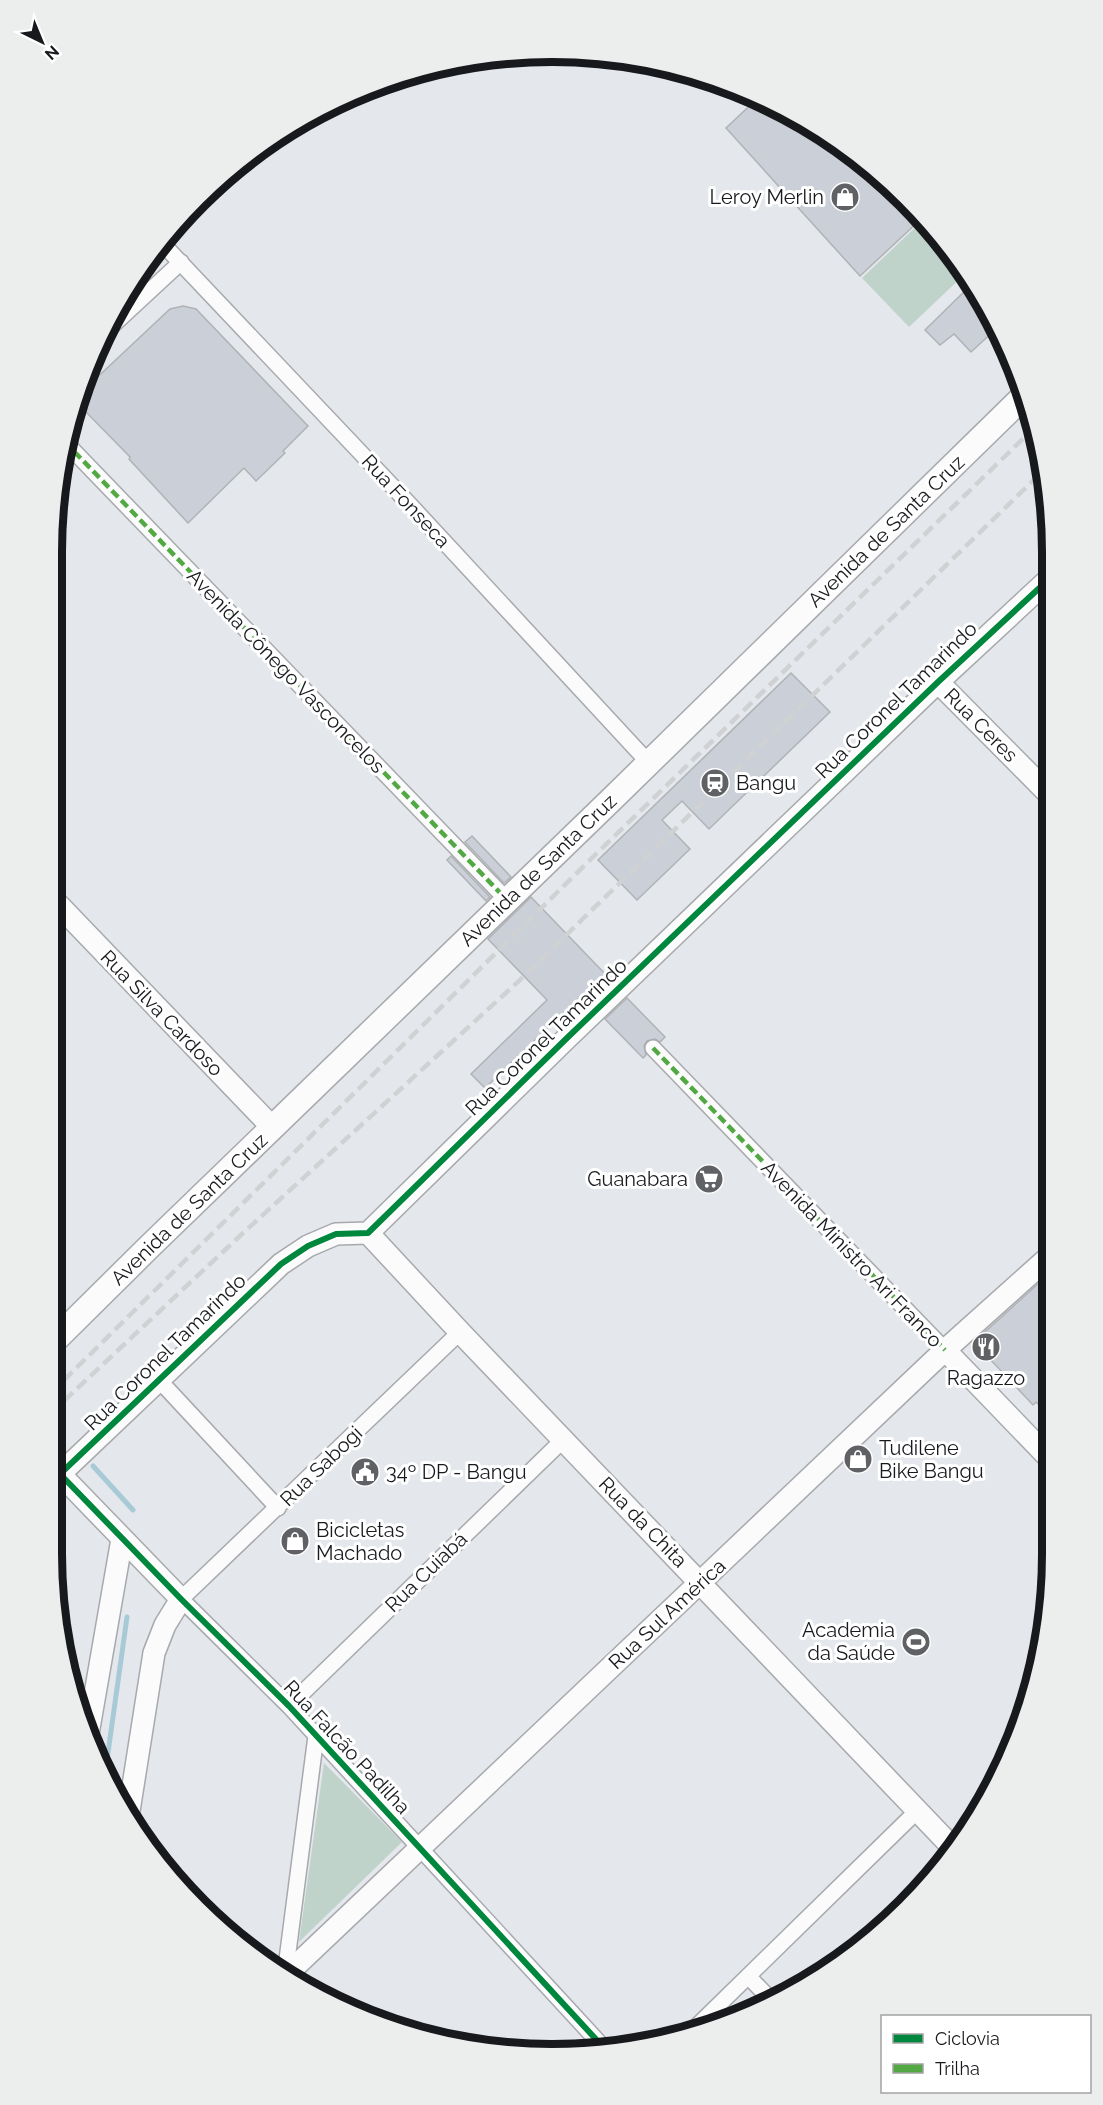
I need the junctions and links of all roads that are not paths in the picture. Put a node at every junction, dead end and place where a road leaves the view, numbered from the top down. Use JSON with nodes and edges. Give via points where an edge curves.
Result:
{"nodes":[{"id":1,"x":167,"y":248,"type":"edge"},
{"id":2,"x":181,"y":262,"type":"junction"},
{"id":3,"x":121,"y":318,"type":"edge"},
{"id":4,"x":1018,"y":402,"type":"edge"},
{"id":5,"x":72,"y":450,"type":"edge"},
{"id":6,"x":1042,"y":586,"type":"edge"},
{"id":7,"x":938,"y":682,"type":"junction"},
{"id":8,"x":649,"y":763,"type":"junction"},
{"id":9,"x":1042,"y":787,"type":"edge"},
{"id":10,"x":507,"y":900,"type":"junction"},
{"id":11,"x":62,"y":908,"type":"edge"},
{"id":12,"x":653,"y":1048,"type":"dead end"},
{"id":13,"x":273,"y":1128,"type":"junction"},
{"id":14,"x":368,"y":1233,"type":"junction"},
{"id":15,"x":1042,"y":1263,"type":"edge"},
{"id":16,"x":460,"y":1332,"type":"junction"},
{"id":17,"x":62,"y":1333,"type":"edge"},
{"id":18,"x":945,"y":1350,"type":"junction"},
{"id":19,"x":159,"y":1380,"type":"junction"},
{"id":20,"x":564,"y":1439,"type":"junction"},
{"id":21,"x":1042,"y":1451,"type":"edge"},
{"id":22,"x":62,"y":1474,"type":"edge"},
{"id":23,"x":62,"y":1485,"type":"edge"},
{"id":24,"x":278,"y":1508,"type":"junction"},
{"id":25,"x":122,"y":1539,"type":"junction"},
{"id":26,"x":701,"y":1582,"type":"junction"},
{"id":27,"x":181,"y":1599,"type":"junction"},
{"id":28,"x":289,"y":1706,"type":"junction"},
{"id":29,"x":91,"y":1718,"type":"edge"},
{"id":30,"x":316,"y":1736,"type":"junction"},
{"id":31,"x":130,"y":1803,"type":"edge"},
{"id":32,"x":918,"y":1811,"type":"junction"},
{"id":33,"x":947,"y":1842,"type":"edge"},
{"id":34,"x":419,"y":1848,"type":"junction"},
{"id":35,"x":286,"y":1966,"type":"edge"},
{"id":36,"x":291,"y":1969,"type":"edge"},
{"id":37,"x":748,"y":1976,"type":"junction"},
{"id":38,"x":765,"y":1994,"type":"edge"},
{"id":39,"x":705,"y":2018,"type":"edge"},
{"id":40,"x":597,"y":2041,"type":"edge"}],
"edges":[{"from":1,"to":2,"type":"street","name":"Rua Fonseca"},
{"from":2,"to":3,"type":"street"},
{"from":2,"to":8,"type":"street","name":"Rua Fonseca"},
{"from":4,"to":8,"type":"main road","name":"Avenida de Santa Cruz"},
{"from":5,"to":10,"type":"street","name":"Avenida Cônego Vasconcelos"},
{"from":6,"to":7,"type":"main road","name":"Rua Coronel Tamarindo"},
{"from":7,"to":9,"type":"main road","name":"Rua Ceres"},
{"from":7,"to":14,"type":"main road","name":"Rua Coronel Tamarindo"},
{"from":8,"to":10,"type":"main road","name":"Avenida de Santa Cruz"},
{"from":10,"to":13,"type":"main road","name":"Avenida de Santa Cruz"},
{"from":11,"to":13,"type":"main road","name":"Rua Silva Cardoso"},
{"from":12,"to":18,"type":"street","name":"Avenida Ministro Ari Franco"},
{"from":13,"to":17,"type":"main road","name":"Avenida de Santa Cruz"},
{"from":14,"to":16,"type":"main road","name":"Rua da Chita"},
{"from":14,"to":19,"type":"main road","name":"Rua Coronel Tamarindo","via":[[336,1234],[281,1264]]},
{"from":15,"to":18,"type":"main road","name":"Rua Sul América"},
{"from":16,"to":20,"type":"main road","name":"Rua da Chita"},
{"from":16,"to":24,"type":"street","name":"Rua Sabogi"},
{"from":18,"to":21,"type":"main road","name":"Avenida Ministro Ari Franco"},
{"from":18,"to":26,"type":"main road","name":"Rua Sul América"},
{"from":19,"to":22,"type":"main road","name":"Rua Coronel Tamarindo"},
{"from":19,"to":24,"type":"street"},
{"from":20,"to":26,"type":"main road","name":"Rua da Chita"},
{"from":20,"to":28,"type":"street","name":"Rua Cuiabá"},
{"from":23,"to":25,"type":"main road","name":"Rua Falcão Padilha"},
{"from":24,"to":27,"type":"street","name":"Rua Sabogi"},
{"from":25,"to":27,"type":"main road","name":"Rua Falcão Padilha"},
{"from":25,"to":29,"type":"main road"},
{"from":26,"to":32,"type":"main road","name":"Rua da Chita"},
{"from":26,"to":34,"type":"main road","name":"Rua Sul América"},
{"from":27,"to":28,"type":"street","name":"Rua Falcão Padilha"},
{"from":27,"to":31,"type":"main road","via":[[154,1653]]},
{"from":28,"to":30,"type":"street","name":"Rua Falcão Padilha"},
{"from":30,"to":34,"type":"street","name":"Rua Falcão Padilha"},
{"from":30,"to":35,"type":"street"},
{"from":32,"to":33,"type":"main road","name":"Rua da Chita"},
{"from":32,"to":37,"type":"street"},
{"from":34,"to":36,"type":"main road","name":"Rua Sul América"},
{"from":34,"to":40,"type":"street","name":"Rua Falcão Padilha"},
{"from":37,"to":38,"type":"street"},
{"from":37,"to":39,"type":"street"}]}
